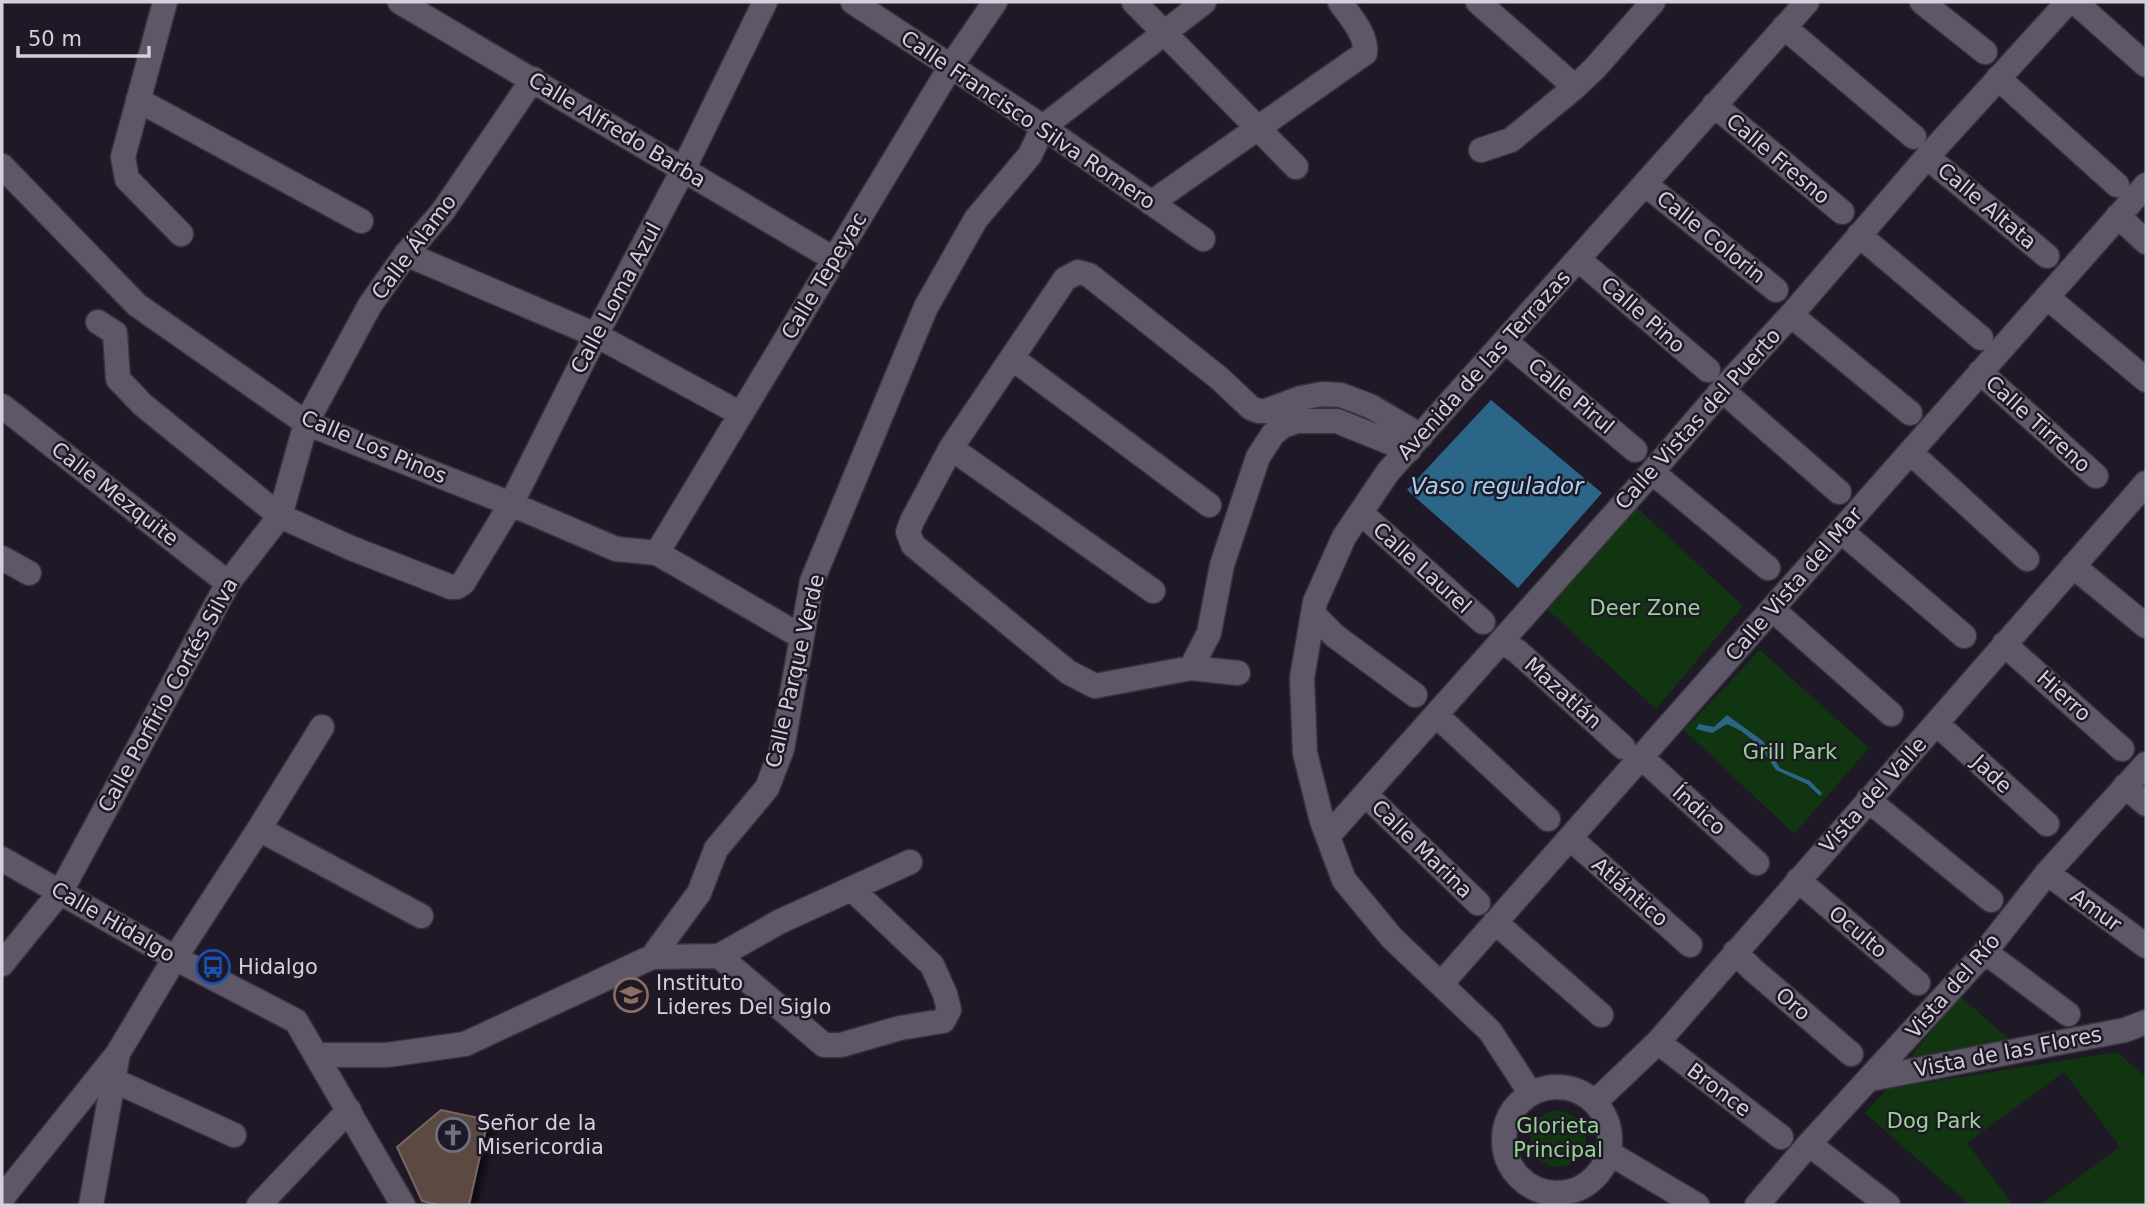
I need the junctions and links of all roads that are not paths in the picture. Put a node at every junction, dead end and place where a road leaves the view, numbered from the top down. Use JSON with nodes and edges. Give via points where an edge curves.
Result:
{"nodes":[{"id":1,"x":165,"y":2,"type":"edge"},
{"id":2,"x":400,"y":2,"type":"edge"},
{"id":3,"x":765,"y":2,"type":"edge"},
{"id":4,"x":853,"y":2,"type":"edge"},
{"id":5,"x":995,"y":2,"type":"edge"},
{"id":6,"x":1134,"y":2,"type":"edge"},
{"id":7,"x":1205,"y":2,"type":"edge"},
{"id":8,"x":1340,"y":2,"type":"edge"},
{"id":9,"x":1478,"y":2,"type":"edge"},
{"id":10,"x":1807,"y":2,"type":"edge"},
{"id":11,"x":1922,"y":2,"type":"edge"},
{"id":12,"x":2068,"y":2,"type":"edge"},
{"id":13,"x":2075,"y":2,"type":"edge"},
{"id":14,"x":1648,"y":3,"type":"edge"},
{"id":15,"x":1784,"y":27,"type":"junction"},
{"id":16,"x":1166,"y":32,"type":"junction"},
{"id":17,"x":1985,"y":52,"type":"dead end"},
{"id":18,"x":2146,"y":65,"type":"edge"},
{"id":19,"x":951,"y":66,"type":"junction"},
{"id":20,"x":1998,"y":78,"type":"junction"},
{"id":21,"x":533,"y":79,"type":"junction"},
{"id":22,"x":1575,"y":86,"type":"junction"},
{"id":23,"x":138,"y":100,"type":"junction"},
{"id":24,"x":1714,"y":106,"type":"junction"},
{"id":25,"x":1043,"y":127,"type":"junction"},
{"id":26,"x":1259,"y":129,"type":"junction"},
{"id":27,"x":1921,"y":147,"type":"junction"},
{"id":28,"x":1481,"y":150,"type":"dead end"},
{"id":29,"x":2,"y":166,"type":"edge"},
{"id":30,"x":1296,"y":167,"type":"dead end"},
{"id":31,"x":683,"y":170,"type":"junction"},
{"id":32,"x":1645,"y":184,"type":"junction"},
{"id":33,"x":2117,"y":185,"type":"dead end"},
{"id":34,"x":2146,"y":185,"type":"edge"},
{"id":35,"x":1151,"y":203,"type":"junction"},
{"id":36,"x":1842,"y":212,"type":"dead end"},
{"id":37,"x":2118,"y":216,"type":"junction"},
{"id":38,"x":361,"y":221,"type":"dead end"},
{"id":39,"x":181,"y":234,"type":"dead end"},
{"id":40,"x":1859,"y":235,"type":"junction"},
{"id":41,"x":1203,"y":239,"type":"dead end"},
{"id":42,"x":2146,"y":242,"type":"edge"},
{"id":43,"x":406,"y":254,"type":"junction"},
{"id":44,"x":2047,"y":256,"type":"dead end"},
{"id":45,"x":1578,"y":259,"type":"junction"},
{"id":46,"x":834,"y":260,"type":"junction"},
{"id":47,"x":1776,"y":290,"type":"dead end"},
{"id":48,"x":2048,"y":298,"type":"junction"},
{"id":49,"x":1791,"y":315,"type":"junction"},
{"id":50,"x":98,"y":322,"type":"dead end"},
{"id":51,"x":596,"y":334,"type":"junction"},
{"id":52,"x":1981,"y":338,"type":"dead end"},
{"id":53,"x":1506,"y":342,"type":"junction"},
{"id":54,"x":1012,"y":358,"type":"junction"},
{"id":55,"x":1980,"y":372,"type":"junction"},
{"id":56,"x":1715,"y":380,"type":"junction"},
{"id":57,"x":2146,"y":380,"type":"edge"},
{"id":58,"x":1910,"y":413,"type":"dead end"},
{"id":59,"x":4,"y":414,"type":"edge"},
{"id":60,"x":741,"y":414,"type":"junction"},
{"id":61,"x":306,"y":423,"type":"junction"},
{"id":62,"x":1415,"y":443,"type":"junction"},
{"id":63,"x":951,"y":448,"type":"junction"},
{"id":64,"x":1635,"y":450,"type":"dead end"},
{"id":65,"x":1910,"y":452,"type":"junction"},
{"id":66,"x":1652,"y":472,"type":"junction"},
{"id":67,"x":2096,"y":476,"type":"dead end"},
{"id":68,"x":2145,"y":487,"type":"edge"},
{"id":69,"x":1839,"y":492,"type":"dead end"},
{"id":70,"x":511,"y":504,"type":"junction"},
{"id":71,"x":1209,"y":505,"type":"dead end"},
{"id":72,"x":1361,"y":513,"type":"junction"},
{"id":73,"x":280,"y":516,"type":"junction"},
{"id":74,"x":1840,"y":531,"type":"junction"},
{"id":75,"x":656,"y":553,"type":"junction"},
{"id":76,"x":2,"y":558,"type":"edge"},
{"id":77,"x":2027,"y":559,"type":"dead end"},
{"id":78,"x":2073,"y":566,"type":"junction"},
{"id":79,"x":1768,"y":568,"type":"dead end"},
{"id":80,"x":29,"y":573,"type":"dead end"},
{"id":81,"x":228,"y":583,"type":"junction"},
{"id":82,"x":1153,"y":591,"type":"dead end"},
{"id":83,"x":1772,"y":609,"type":"junction"},
{"id":84,"x":1312,"y":614,"type":"junction"},
{"id":85,"x":1483,"y":622,"type":"dead end"},
{"id":86,"x":2146,"y":626,"type":"edge"},
{"id":87,"x":1964,"y":636,"type":"dead end"},
{"id":88,"x":802,"y":637,"type":"junction"},
{"id":89,"x":1502,"y":640,"type":"junction"},
{"id":90,"x":2004,"y":644,"type":"junction"},
{"id":91,"x":1191,"y":668,"type":"junction"},
{"id":92,"x":1238,"y":673,"type":"dead end"},
{"id":93,"x":1415,"y":695,"type":"dead end"},
{"id":94,"x":1891,"y":714,"type":"dead end"},
{"id":95,"x":1436,"y":715,"type":"junction"},
{"id":96,"x":1937,"y":724,"type":"junction"},
{"id":97,"x":322,"y":727,"type":"dead end"},
{"id":98,"x":2122,"y":749,"type":"dead end"},
{"id":99,"x":1632,"y":752,"type":"junction"},
{"id":100,"x":2146,"y":764,"type":"edge"},
{"id":101,"x":2125,"y":786,"type":"junction"},
{"id":102,"x":1366,"y":795,"type":"junction"},
{"id":103,"x":1868,"y":800,"type":"junction"},
{"id":104,"x":2146,"y":804,"type":"edge"},
{"id":105,"x":1548,"y":819,"type":"dead end"},
{"id":106,"x":2047,"y":824,"type":"dead end"},
{"id":107,"x":259,"y":829,"type":"junction"},
{"id":108,"x":1328,"y":836,"type":"junction"},
{"id":109,"x":1570,"y":838,"type":"junction"},
{"id":110,"x":2,"y":859,"type":"edge"},
{"id":111,"x":910,"y":862,"type":"dead end"},
{"id":112,"x":1757,"y":863,"type":"dead end"},
{"id":113,"x":2047,"y":873,"type":"junction"},
{"id":114,"x":1798,"y":880,"type":"junction"},
{"id":115,"x":853,"y":890,"type":"junction"},
{"id":116,"x":61,"y":891,"type":"junction"},
{"id":117,"x":1991,"y":900,"type":"dead end"},
{"id":118,"x":1478,"y":903,"type":"dead end"},
{"id":119,"x":421,"y":916,"type":"dead end"},
{"id":120,"x":1495,"y":922,"type":"junction"},
{"id":121,"x":1690,"y":945,"type":"dead end"},
{"id":122,"x":2146,"y":946,"type":"edge"},
{"id":123,"x":1735,"y":952,"type":"junction"},
{"id":124,"x":1985,"y":952,"type":"junction"},
{"id":125,"x":719,"y":956,"type":"junction"},
{"id":126,"x":652,"y":957,"type":"junction"},
{"id":127,"x":175,"y":958,"type":"junction"},
{"id":128,"x":2,"y":964,"type":"edge"},
{"id":129,"x":1918,"y":983,"type":"dead end"},
{"id":130,"x":1441,"y":984,"type":"junction"},
{"id":131,"x":2068,"y":1014,"type":"dead end"},
{"id":132,"x":1601,"y":1015,"type":"dead end"},
{"id":133,"x":2146,"y":1022,"type":"edge"},
{"id":134,"x":1658,"y":1042,"type":"junction"},
{"id":135,"x":118,"y":1054,"type":"junction"},
{"id":136,"x":1851,"y":1054,"type":"dead end"},
{"id":137,"x":316,"y":1055,"type":"junction"},
{"id":138,"x":1870,"y":1079,"type":"junction"},
{"id":139,"x":113,"y":1080,"type":"junction"},
{"id":140,"x":1531,"y":1094,"type":"junction"},
{"id":141,"x":1595,"y":1102,"type":"junction"},
{"id":142,"x":349,"y":1110,"type":"junction"},
{"id":143,"x":234,"y":1135,"type":"dead end"},
{"id":144,"x":1781,"y":1137,"type":"dead end"},
{"id":145,"x":1809,"y":1144,"type":"junction"},
{"id":146,"x":1609,"y":1153,"type":"junction"},
{"id":147,"x":2,"y":1198,"type":"edge"},
{"id":148,"x":1556,"y":1199,"type":"edge"},
{"id":149,"x":91,"y":1205,"type":"edge"},
{"id":150,"x":259,"y":1205,"type":"edge"},
{"id":151,"x":403,"y":1205,"type":"edge"},
{"id":152,"x":1697,"y":1205,"type":"edge"},
{"id":153,"x":1757,"y":1205,"type":"edge"},
{"id":154,"x":1888,"y":1205,"type":"edge"}],
"edges":[{"from":1,"to":23,"type":"street"},
{"from":2,"to":21,"type":"street","name":"Calle Alfredo Barba"},
{"from":3,"to":31,"type":"street","name":"Calle Loma Azul"},
{"from":4,"to":19,"type":"street","name":"Calle Francisco Silva Romero"},
{"from":5,"to":19,"type":"street","name":"Calle Tepeyac"},
{"from":6,"to":16,"type":"street"},
{"from":7,"to":16,"type":"street","name":"Calle Parque Verde"},
{"from":8,"to":26,"type":"street","via":[[1363,36],[1365,53]]},
{"from":9,"to":22,"type":"street"},
{"from":10,"to":15,"type":"street","name":"Avenida de las Terrazas"},
{"from":11,"to":17,"type":"street"},
{"from":12,"to":20,"type":"street","name":"Calle Vistas del Puerto"},
{"from":13,"to":18,"type":"street"},
{"from":14,"to":22,"type":"street"},
{"from":15,"to":24,"type":"street","name":"Avenida de las Terrazas"},
{"from":15,"to":27,"type":"street","name":"Calle Altata"},
{"from":16,"to":25,"type":"street","name":"Calle Parque Verde"},
{"from":16,"to":26,"type":"street"},
{"from":19,"to":25,"type":"street","name":"Calle Francisco Silva Romero"},
{"from":19,"to":46,"type":"street","name":"Calle Tepeyac"},
{"from":20,"to":27,"type":"street","name":"Calle Vistas del Puerto"},
{"from":20,"to":33,"type":"street"},
{"from":21,"to":31,"type":"street","name":"Calle Alfredo Barba"},
{"from":21,"to":43,"type":"street","name":"Calle Álamo","via":[[443,211]]},
{"from":22,"to":28,"type":"street","via":[[1511,140]]},
{"from":23,"to":38,"type":"street"},
{"from":23,"to":39,"type":"street","via":[[123,157],[127,179]]},
{"from":24,"to":32,"type":"street","name":"Avenida de las Terrazas"},
{"from":24,"to":36,"type":"street","name":"Calle Fresno"},
{"from":25,"to":35,"type":"street","name":"Calle Francisco Silva Romero"},
{"from":25,"to":88,"type":"street","name":"Calle Parque Verde","via":[[1030,155],[976,219],[926,307],[812,580]]},
{"from":26,"to":30,"type":"street"},
{"from":26,"to":35,"type":"street"},
{"from":27,"to":40,"type":"street","name":"Calle Vistas del Puerto"},
{"from":27,"to":44,"type":"street","name":"Calle Altata"},
{"from":29,"to":61,"type":"street","name":"Calle Los Pinos","via":[[137,305]]},
{"from":31,"to":46,"type":"street","name":"Calle Alfredo Barba"},
{"from":31,"to":51,"type":"street","name":"Calle Loma Azul"},
{"from":32,"to":45,"type":"street","name":"Avenida de las Terrazas"},
{"from":32,"to":47,"type":"street","name":"Calle Colorin"},
{"from":34,"to":37,"type":"street","name":"Calle Vista del Mar"},
{"from":35,"to":41,"type":"street","name":"Calle Francisco Silva Romero"},
{"from":37,"to":42,"type":"street"},
{"from":37,"to":48,"type":"street","name":"Calle Vista del Mar"},
{"from":40,"to":49,"type":"street","name":"Calle Vistas del Puerto"},
{"from":40,"to":52,"type":"street"},
{"from":43,"to":51,"type":"street"},
{"from":43,"to":61,"type":"street","name":"Calle Álamo","via":[[370,305]]},
{"from":45,"to":53,"type":"street","name":"Avenida de las Terrazas"},
{"from":45,"to":56,"type":"street","name":"Calle Pino"},
{"from":46,"to":60,"type":"street","name":"Calle Tepeyac"},
{"from":48,"to":55,"type":"street","name":"Calle Vista del Mar"},
{"from":48,"to":57,"type":"street"},
{"from":49,"to":56,"type":"street","name":"Calle Vistas del Puerto"},
{"from":49,"to":58,"type":"street"},
{"from":50,"to":73,"type":"street","via":[[115,333],[118,379],[143,405]]},
{"from":51,"to":60,"type":"street"},
{"from":51,"to":70,"type":"street","name":"Calle Loma Azul"},
{"from":53,"to":62,"type":"street","name":"Avenida de las Terrazas"},
{"from":53,"to":64,"type":"street","name":"Calle Pirul"},
{"from":54,"to":62,"type":"street","via":[[1065,279],[1078,272],[1089,275],[1251,408],[1266,411],[1301,398],[1341,395],[1370,406]]},
{"from":54,"to":63,"type":"street"},
{"from":54,"to":71,"type":"street"},
{"from":55,"to":65,"type":"street","name":"Calle Vista del Mar"},
{"from":55,"to":67,"type":"street","name":"Calle Tirreno"},
{"from":56,"to":66,"type":"street","name":"Calle Vistas del Puerto"},
{"from":56,"to":69,"type":"street","name":"Calle Pino"},
{"from":59,"to":81,"type":"street","name":"Calle Mezquite"},
{"from":60,"to":75,"type":"street","name":"Calle Tepeyac"},
{"from":61,"to":70,"type":"street","name":"Calle Los Pinos"},
{"from":61,"to":73,"type":"street","name":"Calle Porfirio Cortés Silva"},
{"from":62,"to":72,"type":"street","name":"Avenida de las Terrazas","via":[[1388,472]]},
{"from":62,"to":91,"type":"street","via":[[1337,421],[1309,419],[1283,426],[1273,434],[1258,457],[1222,565],[1209,633]]},
{"from":63,"to":82,"type":"street"},
{"from":63,"to":91,"type":"street","via":[[912,521],[908,532],[913,545],[1069,672],[1095,686]]},
{"from":65,"to":74,"type":"street","name":"Calle Vista del Mar"},
{"from":65,"to":77,"type":"street"},
{"from":66,"to":79,"type":"street"},
{"from":66,"to":89,"type":"street","name":"Calle Vistas del Puerto"},
{"from":68,"to":78,"type":"street","name":"Vista del Valle"},
{"from":70,"to":73,"type":"street","name":"Calle Loma Azul","via":[[457,587]]},
{"from":70,"to":75,"type":"street","name":"Calle Los Pinos","via":[[616,549]]},
{"from":72,"to":84,"type":"street","name":"Avenida de las Terrazas","via":[[1344,537]]},
{"from":72,"to":85,"type":"street","name":"Calle Laurel"},
{"from":73,"to":81,"type":"street","name":"Calle Porfirio Cortés Silva"},
{"from":74,"to":83,"type":"street","name":"Calle Vista del Mar"},
{"from":74,"to":87,"type":"street"},
{"from":75,"to":88,"type":"street","name":"Calle Los Pinos"},
{"from":76,"to":80,"type":"street"},
{"from":78,"to":86,"type":"street"},
{"from":78,"to":90,"type":"street","name":"Vista del Valle"},
{"from":81,"to":116,"type":"street","name":"Calle Porfirio Cortés Silva"},
{"from":83,"to":94,"type":"street"},
{"from":83,"to":99,"type":"street","name":"Calle Vista del Mar"},
{"from":84,"to":93,"type":"street"},
{"from":84,"to":108,"type":"street","name":"Avenida de las Terrazas","via":[[1302,677],[1305,753]]},
{"from":88,"to":126,"type":"street","name":"Calle Parque Verde","via":[[782,749],[767,788],[716,849],[699,893]]},
{"from":89,"to":95,"type":"street","name":"Calle Vistas del Puerto"},
{"from":89,"to":99,"type":"street","name":"Mazatlán"},
{"from":90,"to":96,"type":"street","name":"Vista del Valle"},
{"from":90,"to":98,"type":"street","name":"Hierro"},
{"from":91,"to":92,"type":"street"},
{"from":95,"to":102,"type":"street","name":"Calle Vistas del Puerto"},
{"from":95,"to":105,"type":"street"},
{"from":96,"to":103,"type":"street","name":"Vista del Valle"},
{"from":96,"to":106,"type":"street","name":"Jade"},
{"from":97,"to":107,"type":"street"},
{"from":99,"to":109,"type":"street","name":"Calle Vista del Mar"},
{"from":99,"to":112,"type":"street","name":"Índico"},
{"from":100,"to":101,"type":"street","name":"Vista del Río"},
{"from":101,"to":104,"type":"street"},
{"from":101,"to":113,"type":"street","name":"Vista del Río"},
{"from":102,"to":108,"type":"street","name":"Calle Vistas del Puerto"},
{"from":102,"to":118,"type":"street","name":"Calle Marina"},
{"from":103,"to":114,"type":"street","name":"Vista del Valle"},
{"from":103,"to":117,"type":"street"},
{"from":107,"to":119,"type":"street"},
{"from":107,"to":127,"type":"street"},
{"from":108,"to":130,"type":"street","name":"Avenida de las Terrazas","via":[[1344,880],[1392,938]]},
{"from":109,"to":120,"type":"street","name":"Calle Vista del Mar"},
{"from":109,"to":121,"type":"street","name":"Atlántico"},
{"from":110,"to":116,"type":"street","name":"Calle Hidalgo"},
{"from":111,"to":115,"type":"street"},
{"from":113,"to":122,"type":"street","name":"Amur"},
{"from":113,"to":124,"type":"street","name":"Vista del Río"},
{"from":114,"to":123,"type":"street","name":"Vista del Valle"},
{"from":114,"to":129,"type":"street","name":"Oculto"},
{"from":115,"to":125,"type":"street","via":[[779,922]]},
{"from":115,"to":125,"type":"street","via":[[932,965],[949,1010],[943,1021],[824,1045]]},
{"from":116,"to":127,"type":"street","name":"Calle Hidalgo"},
{"from":116,"to":128,"type":"street","name":"Calle Porfirio Cortés Silva"},
{"from":120,"to":130,"type":"street","name":"Calle Vista del Mar"},
{"from":120,"to":132,"type":"street"},
{"from":123,"to":134,"type":"street","name":"Vista del Valle"},
{"from":123,"to":136,"type":"street","name":"Oro"},
{"from":124,"to":131,"type":"street"},
{"from":124,"to":138,"type":"street","name":"Vista del Río"},
{"from":125,"to":126,"type":"street"},
{"from":126,"to":137,"type":"street","name":"Calle Parque Verde","via":[[465,1044],[387,1055]]},
{"from":127,"to":135,"type":"street"},
{"from":127,"to":137,"type":"street","name":"Calle Hidalgo","via":[[296,1021]]},
{"from":130,"to":140,"type":"street","name":"Avenida de las Terrazas","via":[[1490,1031]]},
{"from":133,"to":138,"type":"street","name":"Vista de las Flores","via":[[2125,1030]]},
{"from":134,"to":141,"type":"street","name":"Vista del Valle"},
{"from":134,"to":144,"type":"street","name":"Bronce"},
{"from":135,"to":139,"type":"street"},
{"from":135,"to":147,"type":"street"},
{"from":137,"to":142,"type":"street","name":"Calle Hidalgo"},
{"from":138,"to":145,"type":"street","name":"Vista del Río"},
{"from":139,"to":143,"type":"street"},
{"from":139,"to":149,"type":"street"},
{"from":140,"to":141,"type":"street","via":[[1564,1087]]},
{"from":140,"to":148,"type":"street","via":[[1517,1104],[1508,1119],[1505,1153],[1524,1181]]},
{"from":141,"to":146,"type":"street","via":[[1610,1135]]},
{"from":142,"to":150,"type":"street"},
{"from":142,"to":151,"type":"street","name":"Calle Hidalgo"},
{"from":145,"to":153,"type":"street","name":"Vista del Río"},
{"from":145,"to":154,"type":"street"},
{"from":146,"to":148,"type":"street","via":[[1589,1182]]},
{"from":146,"to":152,"type":"street"}]}
